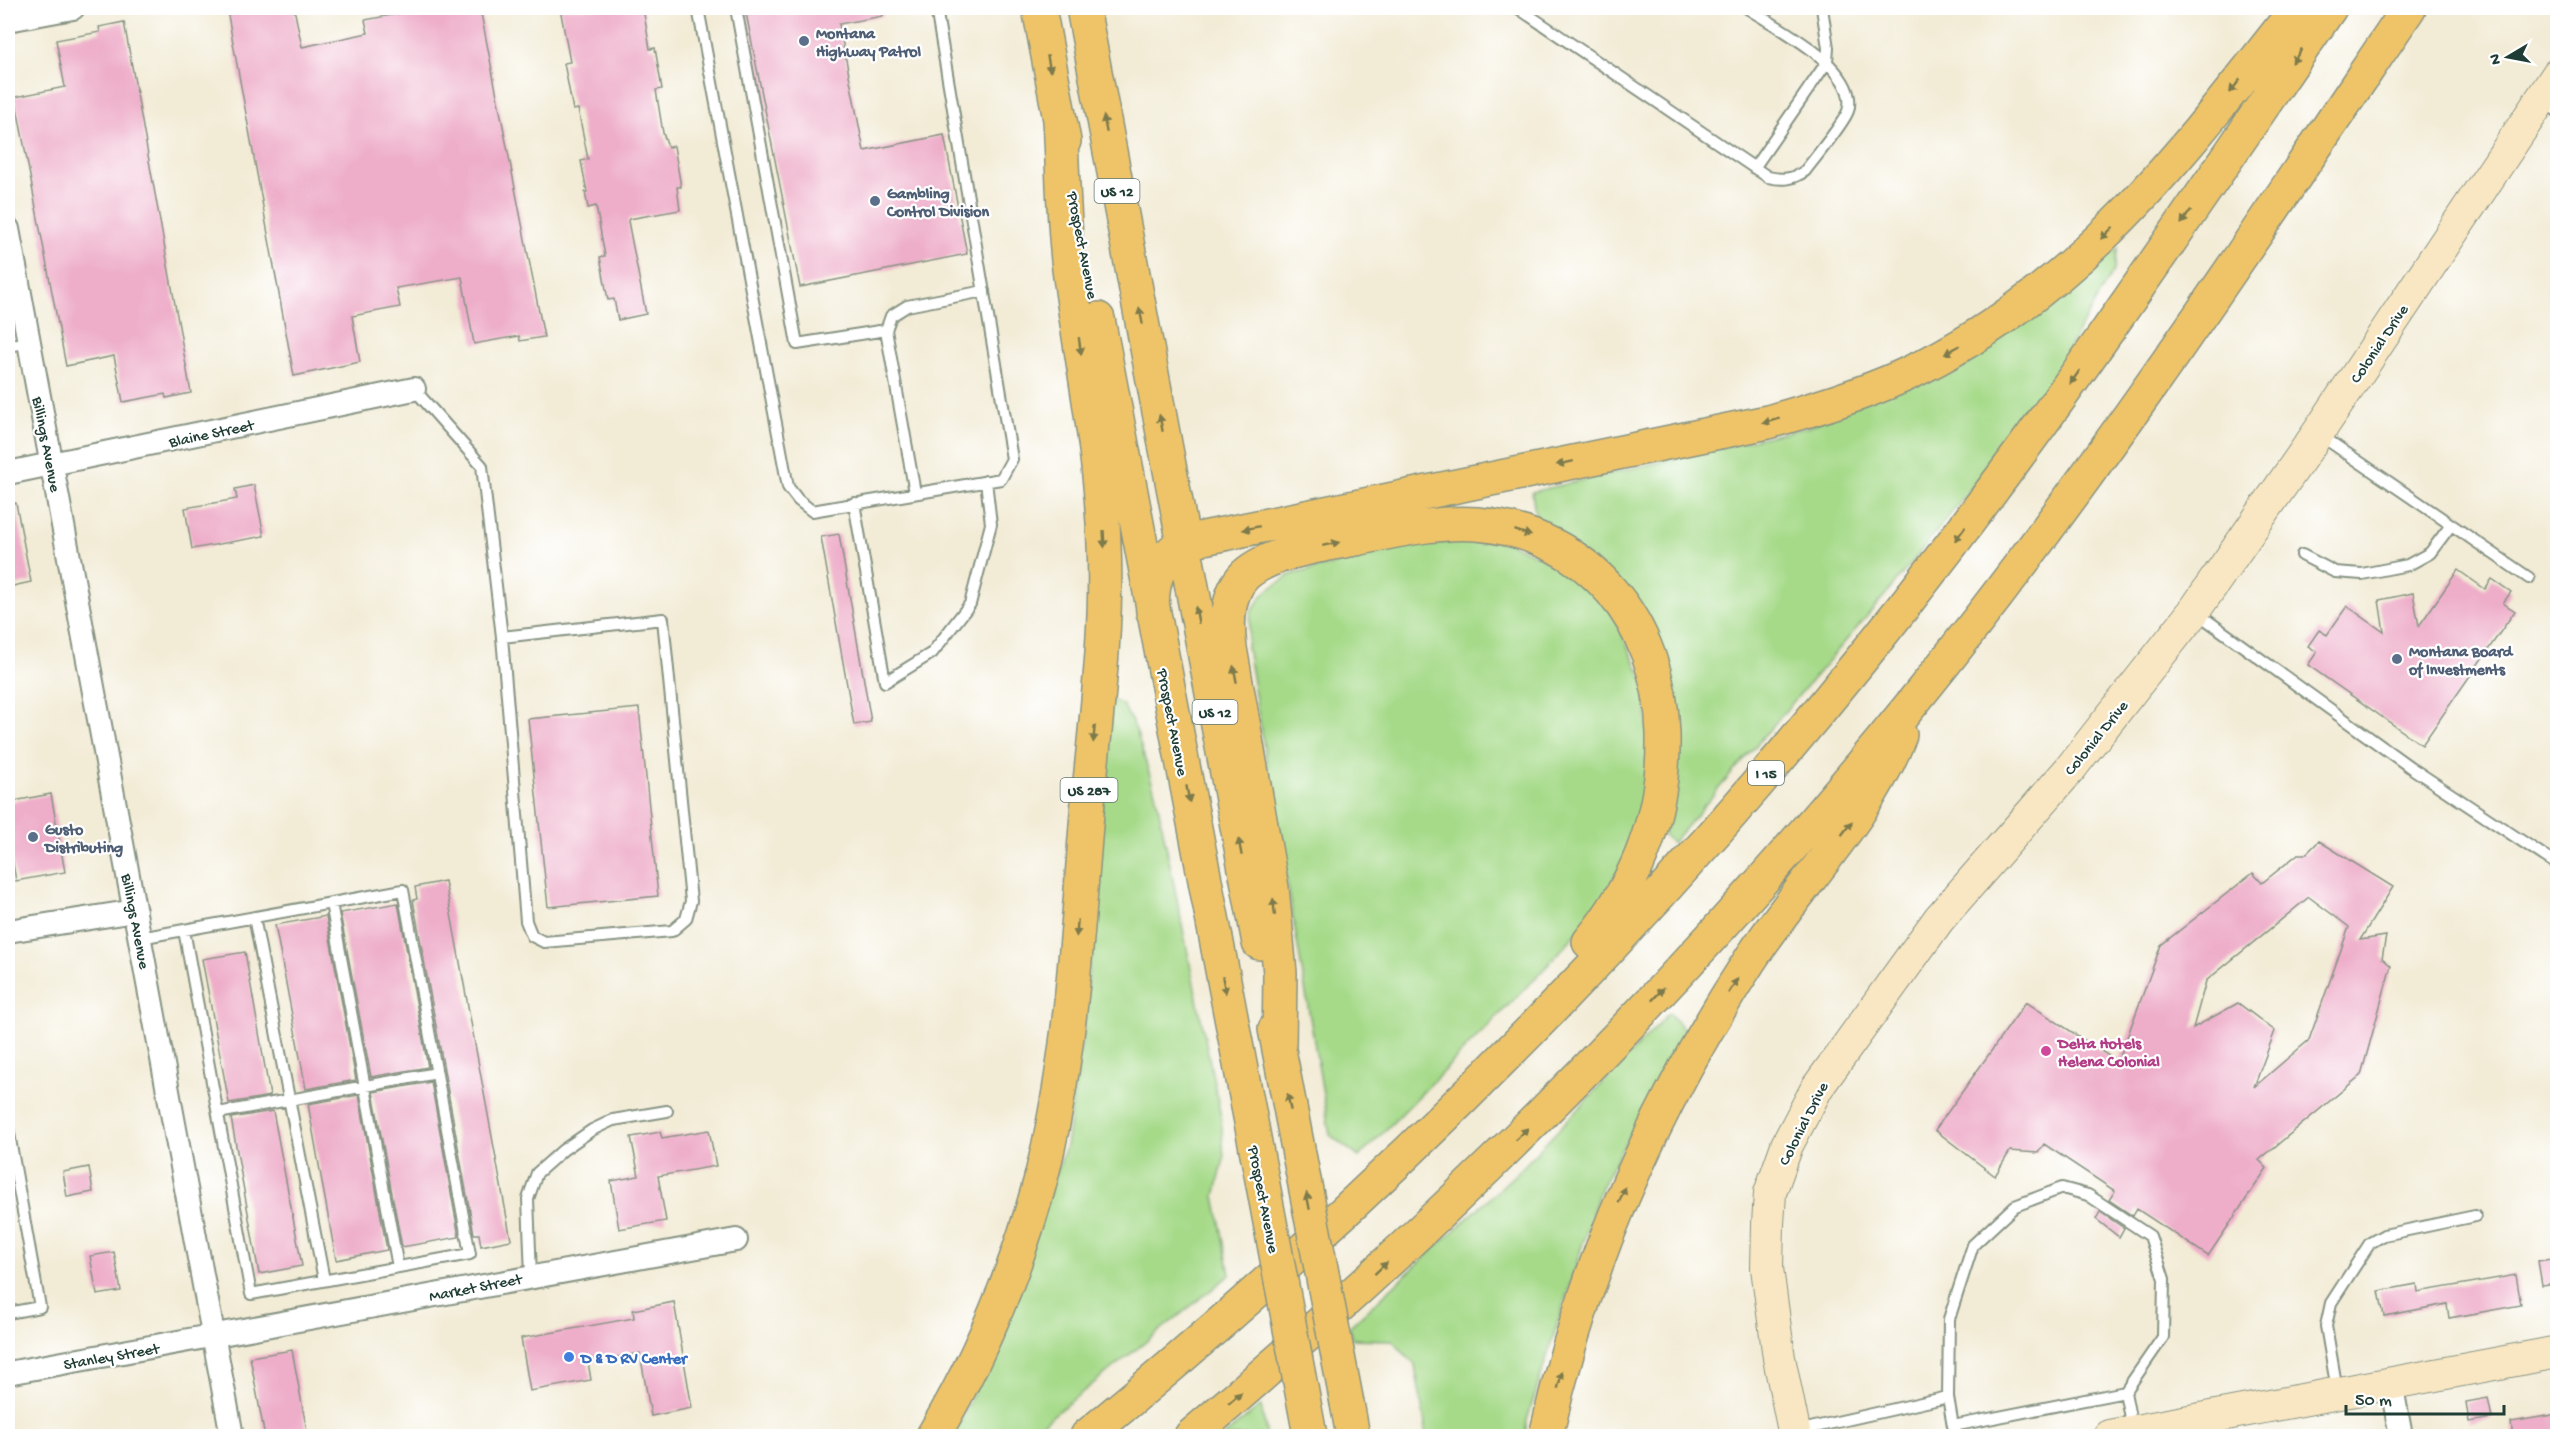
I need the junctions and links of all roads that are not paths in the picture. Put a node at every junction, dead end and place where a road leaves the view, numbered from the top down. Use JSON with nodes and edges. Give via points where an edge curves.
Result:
{"nodes":[{"id":1,"x":73,"y":8,"type":"edge"},
{"id":2,"x":698,"y":8,"type":"edge"},
{"id":3,"x":736,"y":8,"type":"edge"},
{"id":4,"x":936,"y":8,"type":"edge"},
{"id":5,"x":1039,"y":8,"type":"edge"},
{"id":6,"x":1083,"y":8,"type":"edge"},
{"id":7,"x":1518,"y":8,"type":"edge"},
{"id":8,"x":1747,"y":8,"type":"edge"},
{"id":9,"x":1822,"y":8,"type":"edge"},
{"id":10,"x":2297,"y":8,"type":"edge"},
{"id":11,"x":2330,"y":8,"type":"edge"},
{"id":12,"x":2409,"y":8,"type":"edge"},
{"id":13,"x":8,"y":20,"type":"edge"},
{"id":14,"x":1827,"y":62,"type":"junction"},
{"id":15,"x":2552,"y":95,"type":"edge"},
{"id":16,"x":1060,"y":120,"type":"junction"},
{"id":17,"x":1754,"y":168,"type":"junction"},
{"id":18,"x":8,"y":229,"type":"edge"},
{"id":19,"x":984,"y":291,"type":"junction"},
{"id":20,"x":886,"y":330,"type":"junction"},
{"id":21,"x":18,"y":344,"type":"edge"},
{"id":22,"x":414,"y":390,"type":"joint"},
{"id":23,"x":2318,"y":433,"type":"junction"},
{"id":24,"x":52,"y":465,"type":"junction"},
{"id":25,"x":8,"y":473,"type":"edge"},
{"id":26,"x":986,"y":482,"type":"junction"},
{"id":27,"x":915,"y":493,"type":"junction"},
{"id":28,"x":854,"y":503,"type":"junction"},
{"id":29,"x":2451,"y":525,"type":"junction"},
{"id":30,"x":1183,"y":543,"type":"junction"},
{"id":31,"x":2302,"y":555,"type":"dead end"},
{"id":32,"x":2529,"y":578,"type":"dead end"},
{"id":33,"x":2194,"y":611,"type":"junction"},
{"id":34,"x":1153,"y":612,"type":"junction"},
{"id":35,"x":502,"y":636,"type":"junction"},
{"id":36,"x":1912,"y":704,"type":"junction"},
{"id":37,"x":2558,"y":865,"type":"edge"},
{"id":38,"x":331,"y":903,"type":"junction"},
{"id":39,"x":135,"y":911,"type":"junction"},
{"id":40,"x":254,"y":917,"type":"junction"},
{"id":41,"x":184,"y":930,"type":"junction"},
{"id":42,"x":8,"y":931,"type":"edge"},
{"id":43,"x":140,"y":938,"type":"junction"},
{"id":44,"x":1279,"y":1049,"type":"junction"},
{"id":45,"x":437,"y":1073,"type":"junction"},
{"id":46,"x":365,"y":1085,"type":"junction"},
{"id":47,"x":289,"y":1100,"type":"junction"},
{"id":48,"x":668,"y":1111,"type":"dead end"},
{"id":49,"x":218,"y":1113,"type":"junction"},
{"id":50,"x":8,"y":1128,"type":"edge"},
{"id":51,"x":1428,"y":1132,"type":"junction"},
{"id":52,"x":2475,"y":1216,"type":"dead end"},
{"id":53,"x":736,"y":1240,"type":"dead end"},
{"id":54,"x":398,"y":1267,"type":"junction"},
{"id":55,"x":531,"y":1276,"type":"junction"},
{"id":56,"x":324,"y":1280,"type":"junction"},
{"id":57,"x":8,"y":1313,"type":"edge"},
{"id":58,"x":214,"y":1336,"type":"junction"},
{"id":59,"x":2558,"y":1352,"type":"edge"},
{"id":60,"x":8,"y":1373,"type":"edge"},
{"id":61,"x":2391,"y":1383,"type":"junction"},
{"id":62,"x":2125,"y":1392,"type":"junction"},
{"id":63,"x":2338,"y":1394,"type":"junction"},
{"id":64,"x":1948,"y":1397,"type":"junction"},
{"id":65,"x":1795,"y":1434,"type":"edge"},
{"id":66,"x":2121,"y":1434,"type":"edge"},
{"id":67,"x":1311,"y":1436,"type":"edge"},
{"id":68,"x":232,"y":1437,"type":"edge"},
{"id":69,"x":933,"y":1437,"type":"edge"},
{"id":70,"x":1087,"y":1437,"type":"edge"},
{"id":71,"x":1191,"y":1437,"type":"edge"},
{"id":72,"x":1353,"y":1437,"type":"edge"},
{"id":73,"x":1546,"y":1437,"type":"edge"},
{"id":74,"x":2401,"y":1437,"type":"edge"}],
"edges":[{"from":1,"to":13,"type":"street"},
{"from":2,"to":28,"type":"lane","via":[[788,487],[812,511]]},
{"from":3,"to":20,"type":"lane","via":[[797,344]]},
{"from":4,"to":19,"type":"lane"},
{"from":5,"to":16,"type":"highway","name":"Prospect Avenue","number":"US 12","one_way":true},
{"from":30,"to":6,"type":"highway","number":"US 12","one_way":true},
{"from":7,"to":17,"type":"lane"},
{"from":8,"to":14,"type":"lane"},
{"from":9,"to":14,"type":"lane"},
{"from":10,"to":30,"type":"highway","one_way":true,"via":[[2170,165],[2082,257],[1997,322],[1904,375],[1825,405],[1734,430]]},
{"from":11,"to":51,"type":"highway","number":"I 15","one_way":true,"via":[[2035,433],[1895,617],[1695,853],[1538,1022]]},
{"from":12,"to":36,"type":"highway","via":[[2151,387],[2007,583]]},
{"from":14,"to":17,"type":"lane"},
{"from":14,"to":17,"type":"lane","via":[[1843,78],[1850,95],[1848,112],[1797,177],[1768,177]]},
{"from":15,"to":23,"type":"main road","name":"Colonial Drive"},
{"from":16,"to":34,"type":"highway","name":"Prospect Avenue","number":"US 12"},
{"from":16,"to":69,"type":"highway","number":"US 287","one_way":true,"via":[[1069,268],[1098,472],[1105,569],[1074,963],[1056,1107],[1029,1221],[988,1330]]},
{"from":18,"to":21,"type":"street","name":"Billings Avenue"},
{"from":19,"to":20,"type":"lane","via":[[907,306],[891,316]]},
{"from":19,"to":26,"type":"lane","via":[[1012,459],[1000,479]]},
{"from":20,"to":27,"type":"lane"},
{"from":21,"to":24,"type":"street","name":"Billings Avenue"},
{"from":22,"to":24,"type":"street","name":"Blaine Street"},
{"from":22,"to":35,"type":"lane","via":[[482,466]]},
{"from":23,"to":29,"type":"lane"},
{"from":23,"to":33,"type":"main road","name":"Colonial Drive"},
{"from":24,"to":25,"type":"street","name":"Blaine Street"},
{"from":24,"to":39,"type":"street","name":"Billings Avenue"},
{"from":26,"to":27,"type":"lane"},
{"from":26,"to":28,"type":"lane","via":[[991,524],[970,604],[932,653],[885,682]]},
{"from":27,"to":28,"type":"lane"},
{"from":29,"to":31,"type":"lane","via":[[2430,553],[2408,565],[2362,574],[2335,572]]},
{"from":29,"to":32,"type":"lane"},
{"from":30,"to":34,"type":"highway","via":[[1168,554],[1155,580]]},
{"from":44,"to":30,"type":"highway","number":"US 12","one_way":true},
{"from":33,"to":37,"type":"lane","via":[[2410,767]]},
{"from":33,"to":65,"type":"main road","name":"Colonial Drive","via":[[2070,769],[1939,919],[1817,1088],[1787,1145],[1770,1193],[1767,1268],[1779,1358]]},
{"from":34,"to":67,"type":"highway","name":"Prospect Avenue","one_way":true,"bridge":true},
{"from":35,"to":35,"type":"lane","via":[[663,619],[691,901],[686,919],[672,931],[544,942],[532,936],[526,921]]},
{"from":71,"to":36,"type":"highway","one_way":true,"via":[[1385,1264],[1551,1105],[1718,929]]},
{"from":73,"to":36,"type":"highway","one_way":true,"via":[[1590,1280],[1622,1194],[1661,1110],[1752,957],[1877,785]]},
{"from":38,"to":40,"type":"lane"},
{"from":38,"to":45,"type":"lane","via":[[403,890]]},
{"from":38,"to":46,"type":"lane"},
{"from":39,"to":42,"type":"street"},
{"from":39,"to":43,"type":"street","name":"Billings Avenue"},
{"from":40,"to":41,"type":"lane"},
{"from":40,"to":47,"type":"lane"},
{"from":41,"to":43,"type":"lane"},
{"from":41,"to":49,"type":"lane"},
{"from":43,"to":58,"type":"street","name":"Billings Avenue"},
{"from":44,"to":51,"type":"highway","one_way":true,"via":[[1280,973],[1272,888],[1229,639],[1228,620],[1235,590],[1251,571],[1287,554],[1424,526],[1494,526],[1548,542],[1580,562],[1610,588],[1649,653],[1659,690],[1663,731],[1656,812],[1645,851],[1607,918]]},
{"from":72,"to":44,"type":"highway","one_way":true,"bridge":true},
{"from":45,"to":46,"type":"lane"},
{"from":45,"to":54,"type":"lane","via":[[470,1254]]},
{"from":46,"to":47,"type":"lane"},
{"from":46,"to":54,"type":"lane"},
{"from":47,"to":49,"type":"lane"},
{"from":47,"to":56,"type":"lane"},
{"from":48,"to":55,"type":"lane","via":[[613,1120],[563,1150],[537,1173],[528,1199]]},
{"from":49,"to":56,"type":"lane","via":[[251,1294]]},
{"from":50,"to":57,"type":"lane","via":[[40,1307]]},
{"from":51,"to":70,"type":"highway","number":"I 15","via":[[1254,1295]]},
{"from":52,"to":63,"type":"lane","via":[[2384,1235],[2370,1243],[2331,1303],[2326,1326]]},
{"from":53,"to":55,"type":"street","name":"Market Street"},
{"from":54,"to":56,"type":"lane"},
{"from":55,"to":58,"type":"street","name":"Market Street"},
{"from":58,"to":60,"type":"street","name":"Stanley Street"},
{"from":58,"to":68,"type":"street","name":"Billings Avenue"},
{"from":59,"to":61,"type":"main road"},
{"from":61,"to":63,"type":"main road"},
{"from":61,"to":74,"type":"street"},
{"from":62,"to":64,"type":"lane","via":[[1953,1426]]},
{"from":62,"to":64,"type":"lane","via":[[2163,1337],[2164,1279],[2150,1236],[2088,1195],[2062,1188],[2015,1206],[1973,1245],[1949,1318]]},
{"from":62,"to":66,"type":"lane"},
{"from":63,"to":66,"type":"main road","via":[[2219,1421]]},
{"from":64,"to":65,"type":"lane"}]}
